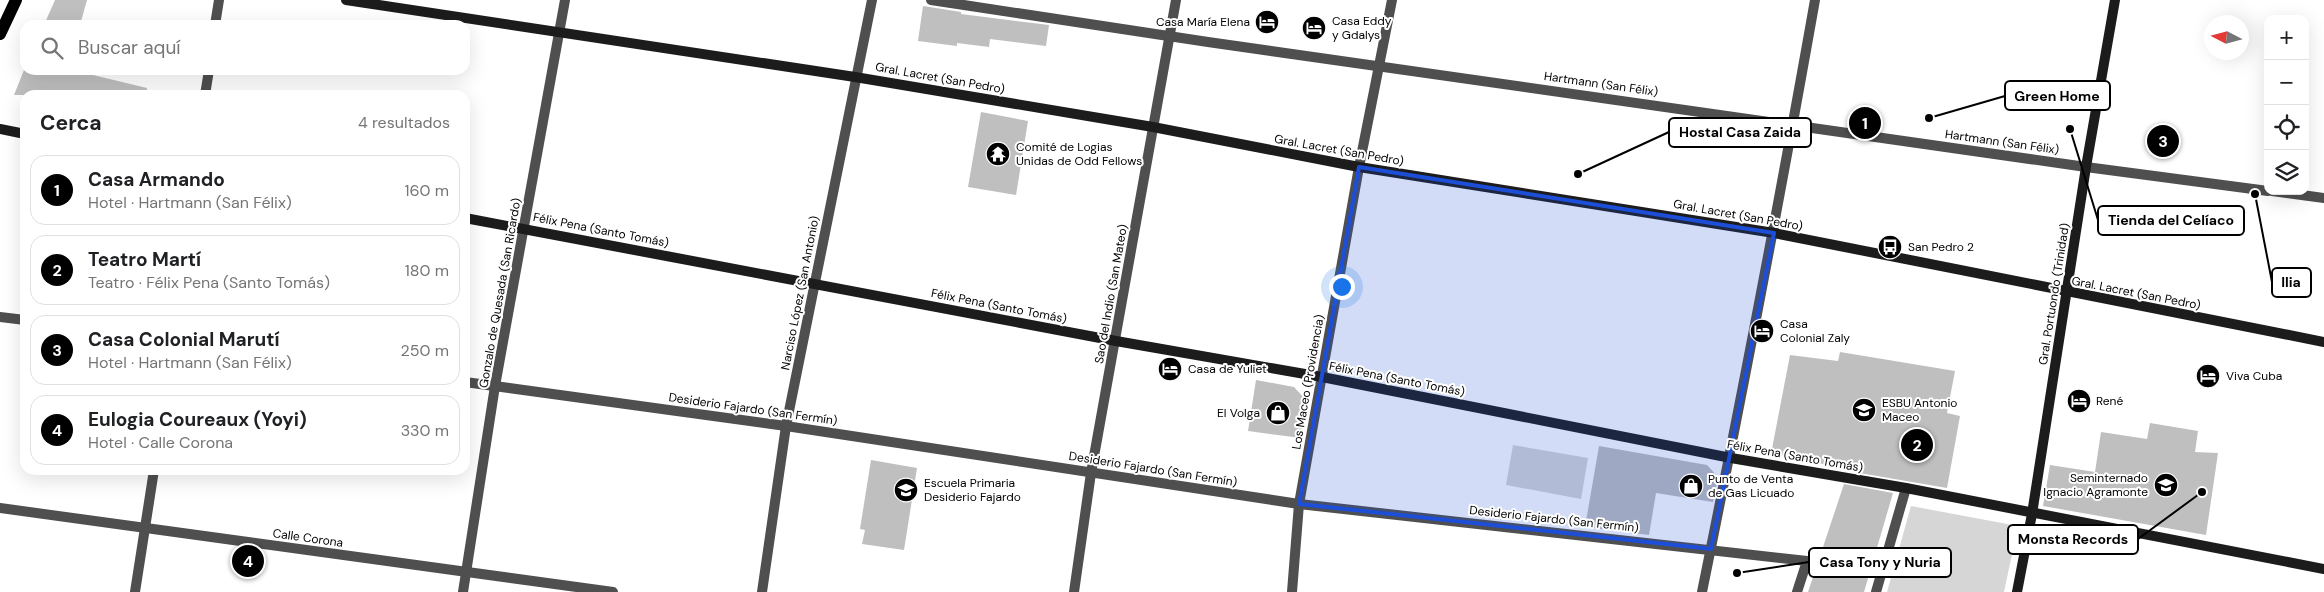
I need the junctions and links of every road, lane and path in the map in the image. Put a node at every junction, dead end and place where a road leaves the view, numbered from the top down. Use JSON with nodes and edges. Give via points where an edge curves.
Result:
{"nodes":[{"id":1,"x":16,"y":0,"type":"edge"},
{"id":2,"x":219,"y":0,"type":"edge"},
{"id":3,"x":346,"y":0,"type":"edge"},
{"id":4,"x":565,"y":0,"type":"edge"},
{"id":5,"x":872,"y":0,"type":"edge"},
{"id":6,"x":931,"y":0,"type":"edge"},
{"id":7,"x":1176,"y":0,"type":"edge"},
{"id":8,"x":1392,"y":0,"type":"edge"},
{"id":9,"x":1815,"y":0,"type":"edge"},
{"id":10,"x":2115,"y":0,"type":"edge"},
{"id":11,"x":216,"y":20,"type":"edge"},
{"id":12,"x":0,"y":34,"type":"edge"},
{"id":13,"x":560,"y":34,"type":"junction"},
{"id":14,"x":1170,"y":36,"type":"junction"},
{"id":15,"x":1378,"y":65,"type":"junction"},
{"id":16,"x":208,"y":75,"type":"edge"},
{"id":17,"x":855,"y":76,"type":"junction"},
{"id":18,"x":206,"y":90,"type":"edge"},
{"id":19,"x":1793,"y":125,"type":"junction"},
{"id":20,"x":1153,"y":127,"type":"junction"},
{"id":21,"x":0,"y":129,"type":"edge"},
{"id":22,"x":20,"y":133,"type":"edge"},
{"id":23,"x":1359,"y":167,"type":"junction"},
{"id":24,"x":2086,"y":167,"type":"junction"},
{"id":25,"x":2264,"y":190,"type":"edge"},
{"id":26,"x":2302,"y":195,"type":"edge"},
{"id":27,"x":2324,"y":198,"type":"edge"},
{"id":28,"x":470,"y":219,"type":"edge"},
{"id":29,"x":524,"y":228,"type":"junction"},
{"id":30,"x":1774,"y":233,"type":"junction"},
{"id":31,"x":814,"y":283,"type":"junction"},
{"id":32,"x":2068,"y":292,"type":"junction"},
{"id":33,"x":0,"y":317,"type":"edge"},
{"id":34,"x":20,"y":319,"type":"edge"},
{"id":35,"x":1116,"y":341,"type":"junction"},
{"id":36,"x":2324,"y":342,"type":"edge"},
{"id":37,"x":1322,"y":377,"type":"junction"},
{"id":38,"x":470,"y":383,"type":"edge"},
{"id":39,"x":495,"y":386,"type":"junction"},
{"id":40,"x":786,"y":426,"type":"junction"},
{"id":41,"x":1731,"y":458,"type":"junction"},
{"id":42,"x":1091,"y":473,"type":"junction"},
{"id":43,"x":153,"y":475,"type":"edge"},
{"id":44,"x":1906,"y":488,"type":"junction"},
{"id":45,"x":1299,"y":504,"type":"junction"},
{"id":46,"x":0,"y":508,"type":"edge"},
{"id":47,"x":2032,"y":514,"type":"junction"},
{"id":48,"x":146,"y":527,"type":"junction"},
{"id":49,"x":1711,"y":549,"type":"junction"},
{"id":50,"x":2324,"y":569,"type":"edge"},
{"id":51,"x":466,"y":573,"type":"junction"},
{"id":52,"x":136,"y":592,"type":"edge"},
{"id":53,"x":462,"y":592,"type":"edge"},
{"id":54,"x":613,"y":592,"type":"edge"},
{"id":55,"x":762,"y":592,"type":"edge"},
{"id":56,"x":1074,"y":592,"type":"edge"},
{"id":57,"x":1292,"y":592,"type":"edge"},
{"id":58,"x":1702,"y":592,"type":"edge"},
{"id":59,"x":1797,"y":592,"type":"edge"},
{"id":60,"x":1876,"y":592,"type":"edge"},
{"id":61,"x":2017,"y":592,"type":"edge"}],
"edges":[{"from":1,"to":12,"type":"main road"},
{"from":2,"to":11,"type":"street"},
{"from":3,"to":13,"type":"street","name":"Gral. Lacret (San Pedro)"},
{"from":4,"to":13,"type":"street","name":"Gonzalo de Quesada (San Ricardo)"},
{"from":5,"to":17,"type":"street","name":"Narciso López (San Antonio)"},
{"from":6,"to":14,"type":"street","name":"Hartmann (San Félix)"},
{"from":7,"to":14,"type":"street","name":"Sao del Indio (San Mateo)"},
{"from":8,"to":15,"type":"street","name":"Los Maceo (Providencia)"},
{"from":9,"to":19,"type":"street"},
{"from":10,"to":24,"type":"street","name":"Gral. Portuondo (Trinidad)"},
{"from":13,"to":17,"type":"street","name":"Gral. Lacret (San Pedro)"},
{"from":13,"to":29,"type":"street","name":"Gonzalo de Quesada (San Ricardo)"},
{"from":14,"to":15,"type":"street","name":"Hartmann (San Félix)"},
{"from":14,"to":20,"type":"street","name":"Sao del Indio (San Mateo)"},
{"from":15,"to":19,"type":"street","name":"Hartmann (San Félix)"},
{"from":15,"to":23,"type":"street","name":"Los Maceo (Providencia)"},
{"from":16,"to":18,"type":"street"},
{"from":17,"to":20,"type":"street","name":"Gral. Lacret (San Pedro)"},
{"from":17,"to":31,"type":"street","name":"Narciso López (San Antonio)"},
{"from":19,"to":24,"type":"street","name":"Hartmann (San Félix)"},
{"from":19,"to":30,"type":"street"},
{"from":20,"to":23,"type":"street","name":"Gral. Lacret (San Pedro)"},
{"from":20,"to":35,"type":"street","name":"Sao del Indio (San Mateo)"},
{"from":21,"to":22,"type":"street"},
{"from":23,"to":30,"type":"street","name":"Gral. Lacret (San Pedro)"},
{"from":23,"to":37,"type":"street","name":"Los Maceo (Providencia)"},
{"from":24,"to":25,"type":"street","name":"Hartmann (San Félix)"},
{"from":24,"to":32,"type":"street","name":"Gral. Portuondo (Trinidad)"},
{"from":26,"to":27,"type":"street"},
{"from":28,"to":29,"type":"street","name":"Félix Pena (Santo Tomás)"},
{"from":29,"to":31,"type":"street","name":"Félix Pena (Santo Tomás)"},
{"from":29,"to":39,"type":"street","name":"Gonzalo de Quesada (San Ricardo)"},
{"from":30,"to":32,"type":"street","name":"Gral. Lacret (San Pedro)"},
{"from":30,"to":41,"type":"street"},
{"from":31,"to":35,"type":"street","name":"Félix Pena (Santo Tomás)"},
{"from":31,"to":40,"type":"street","name":"Narciso López (San Antonio)"},
{"from":32,"to":36,"type":"street","name":"Gral. Lacret (San Pedro)"},
{"from":32,"to":47,"type":"street","name":"Gral. Portuondo (Trinidad)"},
{"from":33,"to":34,"type":"street"},
{"from":35,"to":37,"type":"street","name":"Félix Pena (Santo Tomás)"},
{"from":35,"to":42,"type":"street","name":"Sao del Indio (San Mateo)"},
{"from":37,"to":41,"type":"street","name":"Félix Pena (Santo Tomás)"},
{"from":37,"to":45,"type":"street","name":"Los Maceo (Providencia)"},
{"from":38,"to":39,"type":"street","name":"Desiderio Fajardo (San Fermín)"},
{"from":39,"to":40,"type":"street","name":"Desiderio Fajardo (San Fermín)"},
{"from":39,"to":51,"type":"street","name":"Gonzalo de Quesada (San Ricardo)"},
{"from":40,"to":42,"type":"street","name":"Desiderio Fajardo (San Fermín)"},
{"from":40,"to":55,"type":"street","name":"Narciso López (San Antonio)"},
{"from":41,"to":44,"type":"street","name":"Félix Pena (Santo Tomás)"},
{"from":41,"to":49,"type":"street"},
{"from":42,"to":45,"type":"street","name":"Desiderio Fajardo (San Fermín)"},
{"from":42,"to":56,"type":"street","name":"Sao del Indio (San Mateo)"},
{"from":43,"to":48,"type":"street"},
{"from":44,"to":47,"type":"street","name":"Félix Pena (Santo Tomás)"},
{"from":44,"to":60,"type":"street"},
{"from":45,"to":49,"type":"street","name":"Desiderio Fajardo (San Fermín)"},
{"from":45,"to":57,"type":"street","name":"Los Maceo (Providencia)"},
{"from":46,"to":48,"type":"street","name":"Calle Corona"},
{"from":47,"to":50,"type":"street","name":"Félix Pena (Santo Tomás)"},
{"from":47,"to":61,"type":"street","name":"Gral. Portuondo (Trinidad)"},
{"from":48,"to":51,"type":"street","name":"Calle Corona"},
{"from":48,"to":52,"type":"street"},
{"from":49,"to":58,"type":"street"},
{"from":49,"to":59,"type":"street","name":"Desiderio Fajardo (San Fermín)","via":[[1807,561]]},
{"from":51,"to":53,"type":"street","name":"Gonzalo de Quesada (San Ricardo)"},
{"from":51,"to":54,"type":"street","name":"Calle Corona"}]}
